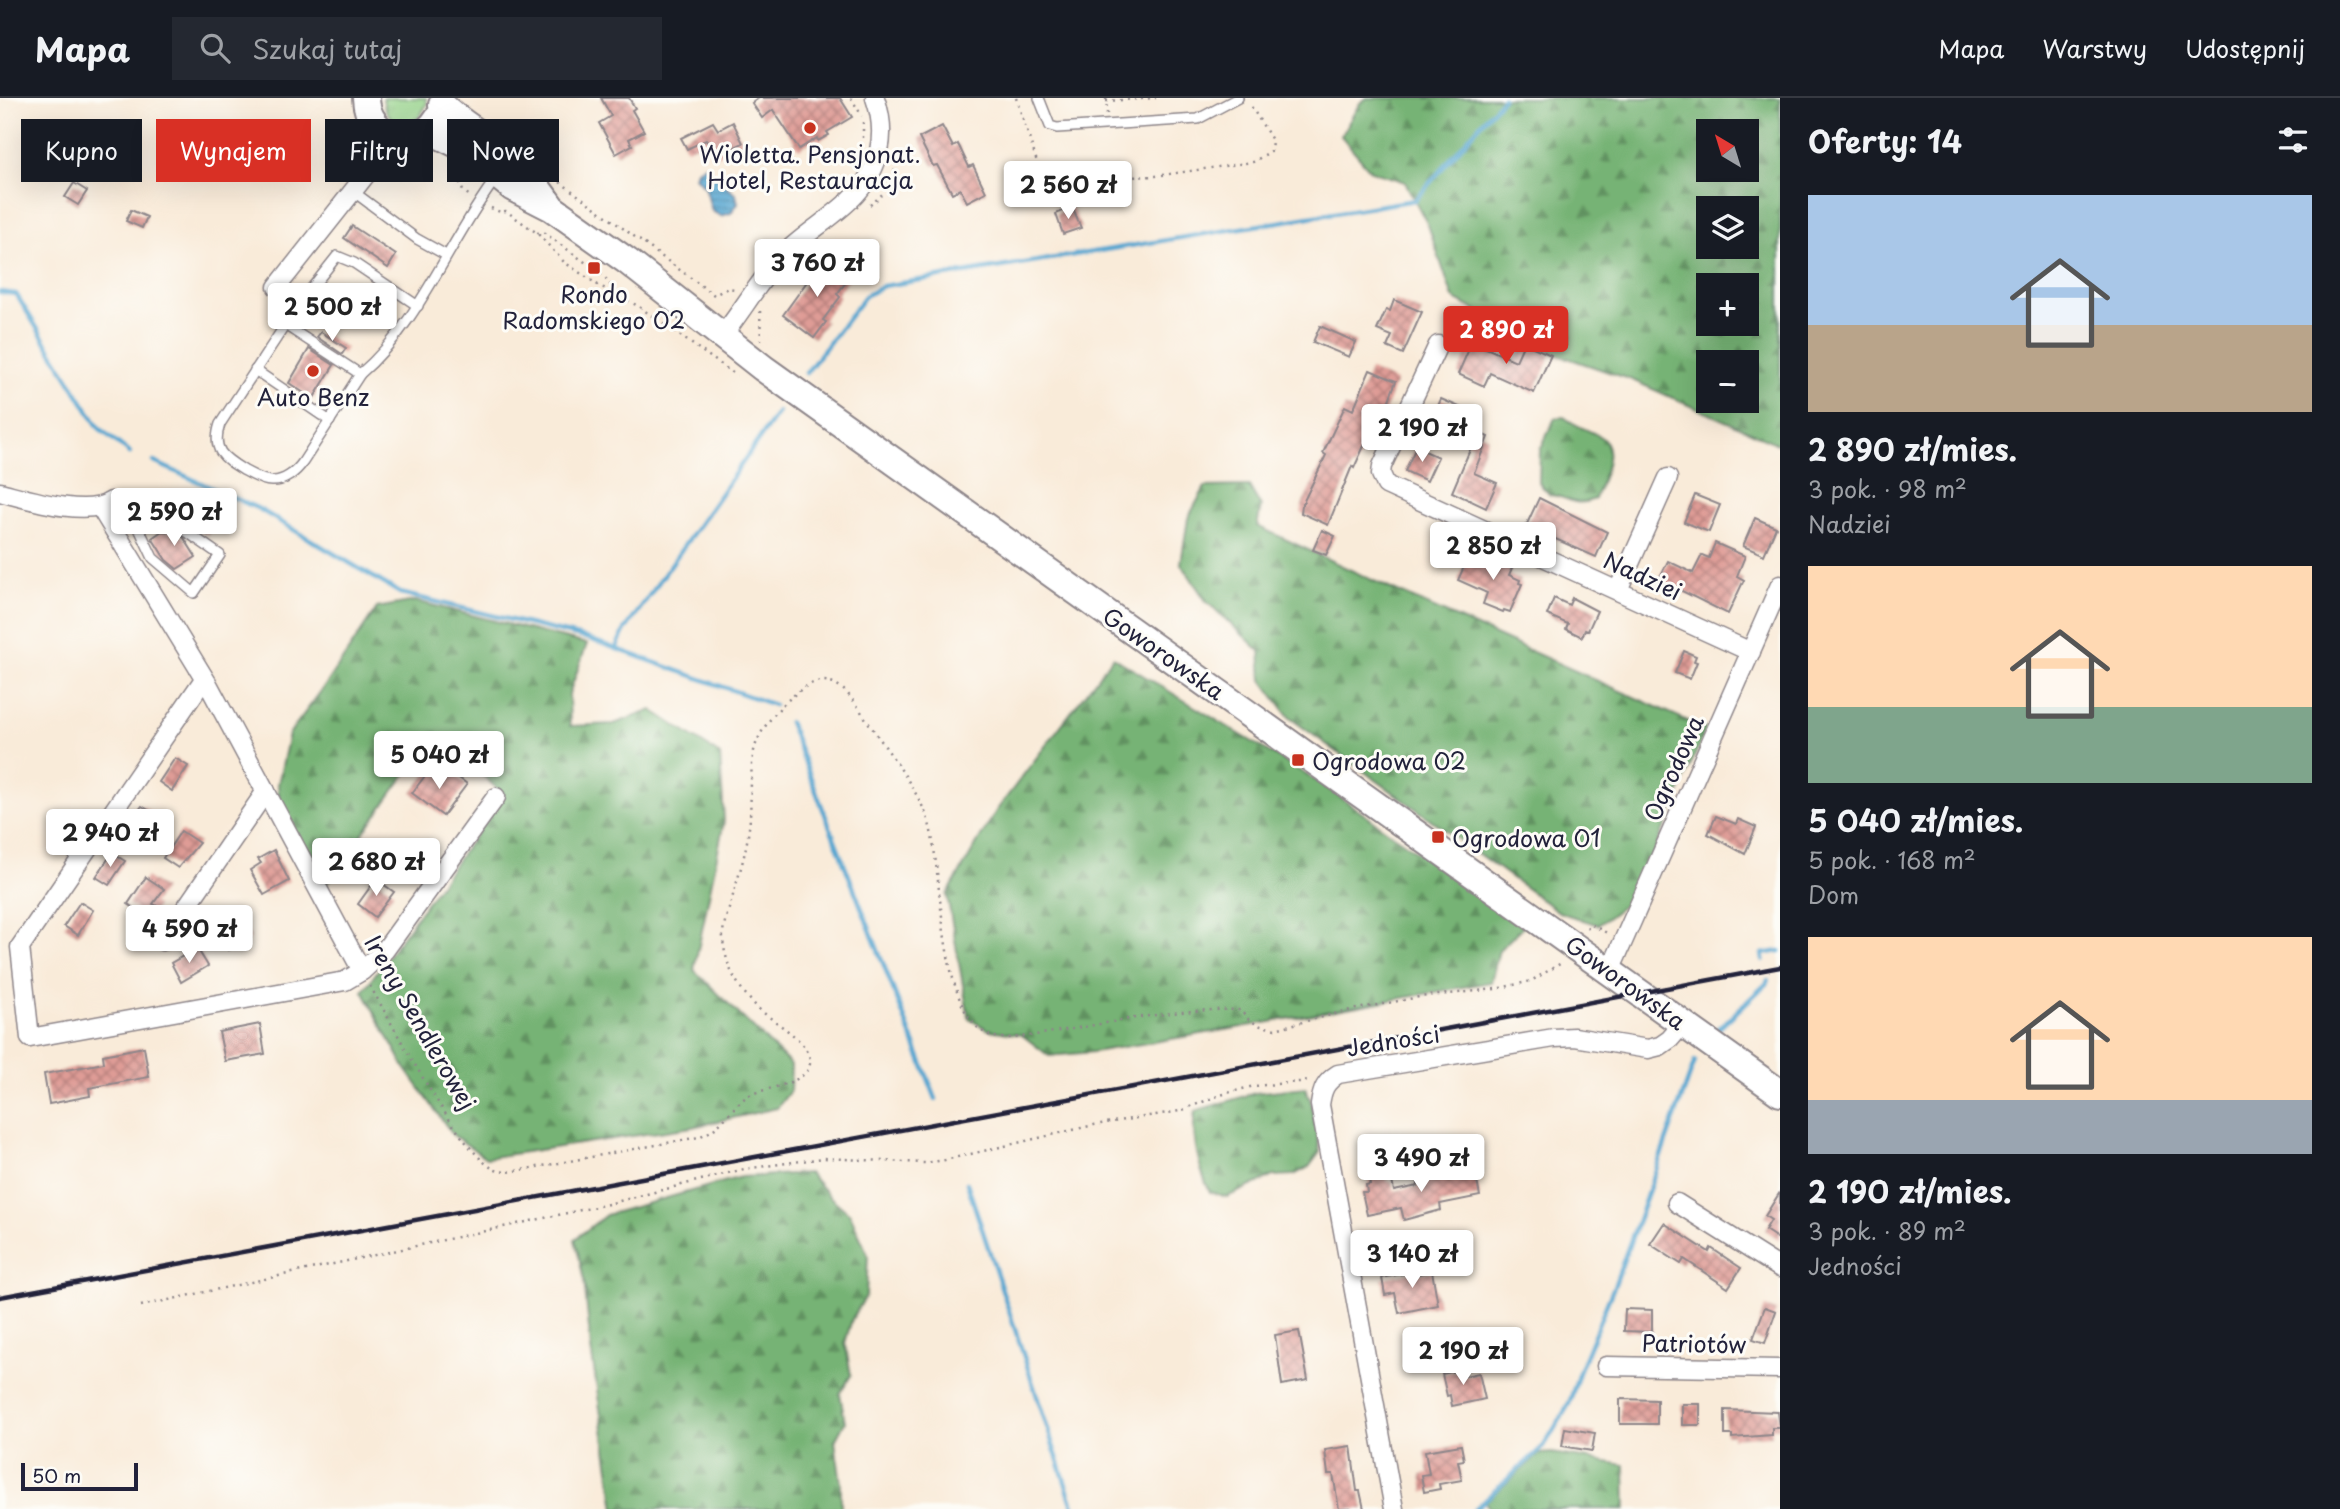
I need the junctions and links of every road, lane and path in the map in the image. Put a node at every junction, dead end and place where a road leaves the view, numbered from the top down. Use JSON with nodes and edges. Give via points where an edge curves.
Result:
{"nodes":[{"id":1,"x":851,"y":98,"type":"edge"},
{"id":2,"x":875,"y":98,"type":"edge"},
{"id":3,"x":1016,"y":98,"type":"edge"},
{"id":4,"x":1039,"y":98,"type":"edge"},
{"id":5,"x":1156,"y":98,"type":"edge"},
{"id":6,"x":1238,"y":98,"type":"edge"},
{"id":7,"x":1246,"y":98,"type":"edge"},
{"id":8,"x":361,"y":101,"type":"edge"},
{"id":9,"x":442,"y":102,"type":"edge"},
{"id":10,"x":1107,"y":102,"type":"dead end"},
{"id":11,"x":371,"y":119,"type":"edge"},
{"id":12,"x":433,"y":123,"type":"edge"},
{"id":13,"x":863,"y":142,"type":"dead end"},
{"id":14,"x":361,"y":182,"type":"edge"},
{"id":15,"x":493,"y":182,"type":"edge"},
{"id":16,"x":506,"y":182,"type":"edge"},
{"id":17,"x":560,"y":183,"type":"dead end"},
{"id":18,"x":354,"y":191,"type":"junction"},
{"id":19,"x":552,"y":208,"type":"junction"},
{"id":20,"x":537,"y":233,"type":"joint"},
{"id":21,"x":446,"y":255,"type":"junction"},
{"id":22,"x":743,"y":280,"type":"dead end"},
{"id":23,"x":277,"y":287,"type":"joint"},
{"id":24,"x":743,"y":294,"type":"junction"},
{"id":25,"x":299,"y":304,"type":"junction"},
{"id":26,"x":418,"y":306,"type":"junction"},
{"id":27,"x":285,"y":325,"type":"junction"},
{"id":28,"x":722,"y":337,"type":"junction"},
{"id":29,"x":1438,"y":345,"type":"dead end"},
{"id":30,"x":762,"y":350,"type":"dead end"},
{"id":31,"x":254,"y":370,"type":"junction"},
{"id":32,"x":359,"y":374,"type":"junction"},
{"id":33,"x":330,"y":421,"type":"junction"},
{"id":34,"x":1668,"y":478,"type":"dead end"},
{"id":35,"x":0,"y":492,"type":"edge"},
{"id":36,"x":106,"y":504,"type":"junction"},
{"id":37,"x":136,"y":522,"type":"junction"},
{"id":38,"x":1780,"y":585,"type":"edge"},
{"id":39,"x":1618,"y":590,"type":"junction"},
{"id":40,"x":1751,"y":652,"type":"junction"},
{"id":41,"x":204,"y":679,"type":"junction"},
{"id":42,"x":265,"y":791,"type":"junction"},
{"id":43,"x":496,"y":797,"type":"dead end"},
{"id":44,"x":163,"y":941,"type":"dead end"},
{"id":45,"x":1563,"y":962,"type":"dead end"},
{"id":46,"x":362,"y":971,"type":"junction"},
{"id":47,"x":1610,"y":971,"type":"junction"},
{"id":48,"x":1684,"y":1024,"type":"junction"},
{"id":49,"x":1328,"y":1081,"type":"junction"},
{"id":50,"x":1780,"y":1093,"type":"edge"},
{"id":51,"x":1677,"y":1203,"type":"dead end"},
{"id":52,"x":1780,"y":1268,"type":"edge"},
{"id":53,"x":141,"y":1306,"type":"dead end"},
{"id":54,"x":1606,"y":1366,"type":"dead end"},
{"id":55,"x":1780,"y":1369,"type":"edge"},
{"id":56,"x":1394,"y":1509,"type":"edge"}],
"edges":[{"from":1,"to":13,"type":"path","via":[[863,117]]},
{"from":2,"to":24,"type":"street","via":[[881,132],[877,158],[865,185]]},
{"from":3,"to":7,"type":"path","via":[[1041,174],[1050,180],[1156,176],[1253,162],[1271,151],[1272,141]]},
{"from":4,"to":6,"type":"lane","via":[[1050,127],[1057,128],[1198,119]]},
{"from":5,"to":10,"type":"path"},
{"from":8,"to":11,"type":"main road"},
{"from":9,"to":12,"type":"main road"},
{"from":9,"to":19,"type":"main road","name":"Goworowska","via":[[452,116],[527,173]]},
{"from":14,"to":18,"type":"street"},
{"from":15,"to":21,"type":"lane"},
{"from":16,"to":19,"type":"main road","name":"Goworowska"},
{"from":17,"to":24,"type":"path","via":[[714,295],[728,288]]},
{"from":18,"to":21,"type":"lane","via":[[416,239]]},
{"from":18,"to":23,"type":"street"},
{"from":19,"to":28,"type":"main road","name":"Goworowska"},
{"from":20,"to":20,"type":"path","via":[[543,232],[603,275],[617,293],[564,262]]},
{"from":21,"to":26,"type":"lane"},
{"from":22,"to":24,"type":"path"},
{"from":23,"to":25,"type":"lane"},
{"from":24,"to":28,"type":"street"},
{"from":24,"to":30,"type":"path","via":[[760,306]]},
{"from":25,"to":26,"type":"lane","via":[[337,256]]},
{"from":25,"to":27,"type":"lane"},
{"from":26,"to":32,"type":"lane","via":[[382,354]]},
{"from":27,"to":31,"type":"lane"},
{"from":27,"to":32,"type":"lane"},
{"from":28,"to":47,"type":"main road","name":"Goworowska"},
{"from":29,"to":39,"type":"street","name":"Nadziei","via":[[1382,466],[1386,485]]},
{"from":31,"to":33,"type":"lane"},
{"from":31,"to":33,"type":"lane","via":[[215,438],[224,458],[272,482],[295,472]]},
{"from":32,"to":33,"type":"lane"},
{"from":34,"to":39,"type":"street"},
{"from":35,"to":36,"type":"street","via":[[75,507]]},
{"from":36,"to":37,"type":"lane"},
{"from":36,"to":41,"type":"street","name":"Ireny Sendlerowej"},
{"from":37,"to":37,"type":"lane","via":[[153,558],[194,593],[220,555],[177,525]]},
{"from":38,"to":40,"type":"street","name":"Ogrodowa"},
{"from":39,"to":40,"type":"street","name":"Nadziei"},
{"from":40,"to":47,"type":"street","name":"Ogrodowa"},
{"from":41,"to":42,"type":"street","name":"Ireny Sendlerowej"},
{"from":41,"to":46,"type":"street","via":[[20,947],[30,1038],[345,981]]},
{"from":42,"to":44,"type":"street"},
{"from":42,"to":46,"type":"street","name":"Ireny Sendlerowej"},
{"from":43,"to":46,"type":"street","via":[[385,950]]},
{"from":45,"to":46,"type":"path","name":"Ireny Sendlerowej","via":[[1531,981],[1419,997],[1275,1029],[1250,1020],[1241,1010],[1219,1010],[990,1037],[977,1028],[957,993],[926,815],[852,697],[837,684],[823,681],[805,686],[788,700],[766,725],[755,747],[745,853],[722,937],[729,966],[741,988],[803,1044],[810,1061],[808,1069],[792,1082],[748,1095],[714,1130],[699,1137],[499,1171],[484,1163],[454,1129]]},
{"from":47,"to":48,"type":"main road","name":"Goworowska"},
{"from":48,"to":49,"type":"street","name":"Jedności","via":[[1660,1046],[1648,1049],[1554,1038],[1338,1074]]},
{"from":48,"to":50,"type":"main road","name":"Goworowska"},
{"from":49,"to":53,"type":"path","via":[[1254,1086],[1180,1111],[1094,1125],[945,1160],[823,1158],[744,1169],[604,1205]]},
{"from":49,"to":56,"type":"street","name":"Jedności","via":[[1320,1105]]},
{"from":51,"to":52,"type":"street"},
{"from":54,"to":55,"type":"street","name":"Patriotów"}]}
